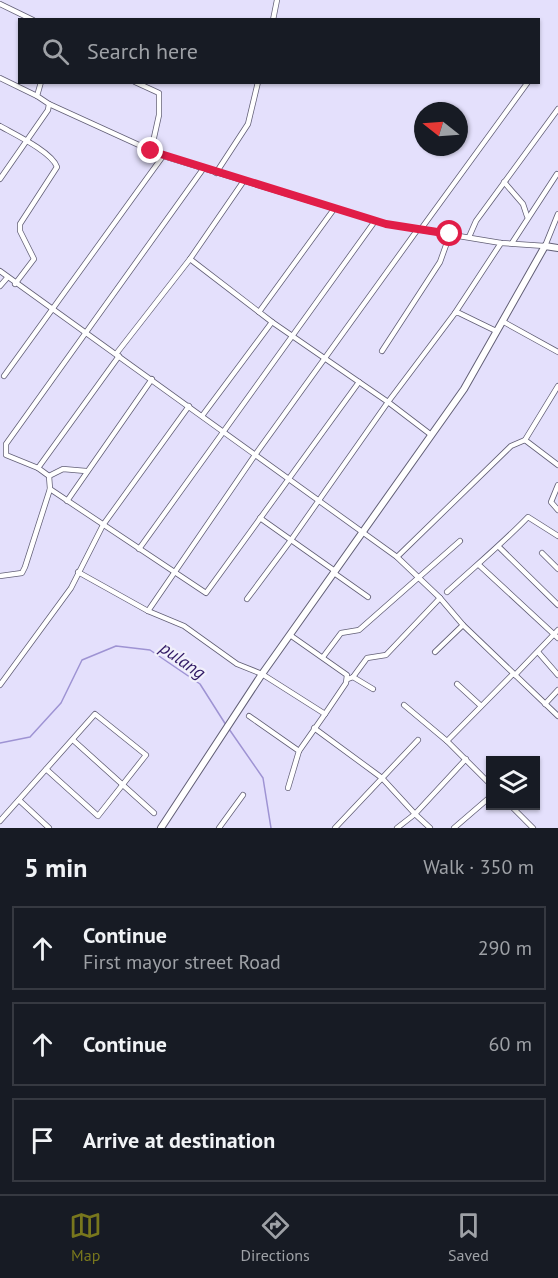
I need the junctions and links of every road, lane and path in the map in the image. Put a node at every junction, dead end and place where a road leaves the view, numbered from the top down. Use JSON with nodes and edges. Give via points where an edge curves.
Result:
{"nodes":[{"id":1,"x":277,"y":0,"type":"edge"},
{"id":2,"x":0,"y":4,"type":"edge"},
{"id":3,"x":29,"y":18,"type":"edge"},
{"id":4,"x":273,"y":18,"type":"edge"},
{"id":5,"x":0,"y":78,"type":"edge"},
{"id":6,"x":40,"y":84,"type":"edge"},
{"id":7,"x":139,"y":84,"type":"edge"},
{"id":8,"x":258,"y":84,"type":"edge"},
{"id":9,"x":527,"y":84,"type":"edge"},
{"id":10,"x":37,"y":96,"type":"junction"},
{"id":11,"x":49,"y":104,"type":"junction"},
{"id":12,"x":558,"y":109,"type":"edge"},
{"id":13,"x":0,"y":126,"type":"edge"},
{"id":14,"x":27,"y":141,"type":"junction"},
{"id":15,"x":151,"y":151,"type":"junction"},
{"id":16,"x":163,"y":156,"type":"junction"},
{"id":17,"x":203,"y":169,"type":"junction"},
{"id":18,"x":216,"y":173,"type":"junction"},
{"id":19,"x":557,"y":174,"type":"edge"},
{"id":20,"x":0,"y":179,"type":"edge"},
{"id":21,"x":243,"y":182,"type":"junction"},
{"id":22,"x":504,"y":182,"type":"junction"},
{"id":23,"x":334,"y":208,"type":"junction"},
{"id":24,"x":558,"y":214,"type":"edge"},
{"id":25,"x":527,"y":216,"type":"junction"},
{"id":26,"x":375,"y":221,"type":"junction"},
{"id":27,"x":420,"y":229,"type":"junction"},
{"id":28,"x":450,"y":234,"type":"junction"},
{"id":29,"x":469,"y":237,"type":"junction"},
{"id":30,"x":501,"y":243,"type":"junction"},
{"id":31,"x":512,"y":243,"type":"junction"},
{"id":32,"x":545,"y":246,"type":"junction"},
{"id":33,"x":558,"y":248,"type":"edge"},
{"id":34,"x":189,"y":259,"type":"junction"},
{"id":35,"x":0,"y":271,"type":"edge"},
{"id":36,"x":7,"y":278,"type":"junction"},
{"id":37,"x":15,"y":284,"type":"junction"},
{"id":38,"x":0,"y":286,"type":"edge"},
{"id":39,"x":51,"y":310,"type":"junction"},
{"id":40,"x":259,"y":312,"type":"junction"},
{"id":41,"x":454,"y":313,"type":"junction"},
{"id":42,"x":502,"y":321,"type":"junction"},
{"id":43,"x":272,"y":322,"type":"junction"},
{"id":44,"x":496,"y":331,"type":"junction"},
{"id":45,"x":84,"y":332,"type":"junction"},
{"id":46,"x":292,"y":335,"type":"junction"},
{"id":47,"x":382,"y":351,"type":"dead end"},
{"id":48,"x":558,"y":352,"type":"edge"},
{"id":49,"x":118,"y":355,"type":"junction"},
{"id":50,"x":324,"y":359,"type":"junction"},
{"id":51,"x":4,"y":376,"type":"dead end"},
{"id":52,"x":152,"y":379,"type":"junction"},
{"id":53,"x":359,"y":382,"type":"junction"},
{"id":54,"x":558,"y":386,"type":"edge"},
{"id":55,"x":388,"y":402,"type":"junction"},
{"id":56,"x":189,"y":406,"type":"junction"},
{"id":57,"x":202,"y":416,"type":"junction"},
{"id":58,"x":224,"y":432,"type":"junction"},
{"id":59,"x":430,"y":434,"type":"junction"},
{"id":60,"x":525,"y":440,"type":"junction"},
{"id":61,"x":255,"y":454,"type":"junction"},
{"id":62,"x":558,"y":465,"type":"edge"},
{"id":63,"x":38,"y":468,"type":"junction"},
{"id":64,"x":86,"y":471,"type":"junction"},
{"id":65,"x":49,"y":476,"type":"junction"},
{"id":66,"x":288,"y":478,"type":"junction"},
{"id":67,"x":558,"y":485,"type":"edge"},
{"id":68,"x":50,"y":489,"type":"junction"},
{"id":69,"x":67,"y":501,"type":"junction"},
{"id":70,"x":319,"y":501,"type":"junction"},
{"id":71,"x":558,"y":510,"type":"edge"},
{"id":72,"x":260,"y":518,"type":"junction"},
{"id":73,"x":103,"y":525,"type":"junction"},
{"id":74,"x":558,"y":526,"type":"edge"},
{"id":75,"x":553,"y":531,"type":"junction"},
{"id":76,"x":362,"y":532,"type":"junction"},
{"id":77,"x":558,"y":536,"type":"edge"},
{"id":78,"x":291,"y":540,"type":"junction"},
{"id":79,"x":460,"y":541,"type":"dead end"},
{"id":80,"x":499,"y":547,"type":"junction"},
{"id":81,"x":139,"y":549,"type":"junction"},
{"id":82,"x":542,"y":553,"type":"dead end"},
{"id":83,"x":397,"y":557,"type":"junction"},
{"id":84,"x":479,"y":565,"type":"junction"},
{"id":85,"x":558,"y":569,"type":"edge"},
{"id":86,"x":78,"y":572,"type":"junction"},
{"id":87,"x":173,"y":572,"type":"junction"},
{"id":88,"x":334,"y":572,"type":"junction"},
{"id":89,"x":0,"y":576,"type":"edge"},
{"id":90,"x":418,"y":579,"type":"junction"},
{"id":91,"x":447,"y":592,"type":"dead end"},
{"id":92,"x":368,"y":597,"type":"dead end"},
{"id":93,"x":440,"y":598,"type":"junction"},
{"id":94,"x":247,"y":599,"type":"dead end"},
{"id":95,"x":558,"y":605,"type":"edge"},
{"id":96,"x":148,"y":611,"type":"junction"},
{"id":97,"x":462,"y":625,"type":"junction"},
{"id":98,"x":290,"y":634,"type":"junction"},
{"id":99,"x":557,"y":634,"type":"edge"},
{"id":100,"x":435,"y":652,"type":"dead end"},
{"id":101,"x":538,"y":652,"type":"junction"},
{"id":102,"x":323,"y":657,"type":"junction"},
{"id":103,"x":514,"y":674,"type":"junction"},
{"id":104,"x":558,"y":675,"type":"edge"},
{"id":105,"x":261,"y":676,"type":"junction"},
{"id":106,"x":351,"y":678,"type":"junction"},
{"id":107,"x":457,"y":684,"type":"dead end"},
{"id":108,"x":0,"y":685,"type":"edge"},
{"id":109,"x":373,"y":689,"type":"dead end"},
{"id":110,"x":558,"y":690,"type":"edge"},
{"id":111,"x":545,"y":704,"type":"junction"},
{"id":112,"x":404,"y":705,"type":"dead end"},
{"id":113,"x":481,"y":706,"type":"junction"},
{"id":114,"x":325,"y":714,"type":"junction"},
{"id":115,"x":249,"y":716,"type":"dead end"},
{"id":116,"x":558,"y":716,"type":"edge"},
{"id":117,"x":314,"y":728,"type":"junction"},
{"id":118,"x":73,"y":740,"type":"junction"},
{"id":119,"x":418,"y":740,"type":"dead end"},
{"id":120,"x":447,"y":741,"type":"junction"},
{"id":121,"x":298,"y":751,"type":"junction"},
{"id":122,"x":466,"y":759,"type":"junction"},
{"id":123,"x":46,"y":769,"type":"junction"},
{"id":124,"x":382,"y":778,"type":"junction"},
{"id":125,"x":486,"y":780,"type":"edge"},
{"id":126,"x":123,"y":785,"type":"junction"},
{"id":127,"x":288,"y":788,"type":"dead end"},
{"id":128,"x":243,"y":795,"type":"dead end"},
{"id":129,"x":18,"y":800,"type":"junction"},
{"id":130,"x":486,"y":800,"type":"edge"},
{"id":131,"x":515,"y":810,"type":"edge"},
{"id":132,"x":154,"y":813,"type":"dead end"},
{"id":133,"x":415,"y":814,"type":"junction"},
{"id":134,"x":0,"y":821,"type":"edge"},
{"id":135,"x":49,"y":828,"type":"edge"},
{"id":136,"x":161,"y":828,"type":"edge"},
{"id":137,"x":219,"y":828,"type":"edge"},
{"id":138,"x":335,"y":828,"type":"edge"},
{"id":139,"x":397,"y":828,"type":"edge"},
{"id":140,"x":430,"y":828,"type":"edge"},
{"id":141,"x":454,"y":828,"type":"edge"},
{"id":142,"x":533,"y":828,"type":"edge"}],
"edges":[{"from":1,"to":4,"type":"street"},
{"from":2,"to":3,"type":"street"},
{"from":5,"to":10,"type":"street"},
{"from":6,"to":10,"type":"street"},
{"from":7,"to":15,"type":"street","via":[[159,93],[159,115]]},
{"from":8,"to":18,"type":"street","via":[[248,124]]},
{"from":9,"to":27,"type":"street"},
{"from":10,"to":11,"type":"street"},
{"from":11,"to":14,"type":"street"},
{"from":11,"to":15,"type":"street"},
{"from":12,"to":22,"type":"street"},
{"from":13,"to":14,"type":"street"},
{"from":14,"to":20,"type":"street"},
{"from":14,"to":37,"type":"street","via":[[57,167],[20,224],[34,259]]},
{"from":15,"to":16,"type":"street"},
{"from":16,"to":17,"type":"street"},
{"from":16,"to":39,"type":"street"},
{"from":17,"to":18,"type":"street"},
{"from":17,"to":45,"type":"street"},
{"from":18,"to":21,"type":"street"},
{"from":19,"to":25,"type":"street"},
{"from":21,"to":23,"type":"street"},
{"from":21,"to":34,"type":"street"},
{"from":22,"to":25,"type":"street","via":[[523,204]]},
{"from":22,"to":29,"type":"street","via":[[476,220]]},
{"from":23,"to":26,"type":"street"},
{"from":23,"to":40,"type":"street"},
{"from":24,"to":32,"type":"street"},
{"from":25,"to":31,"type":"street"},
{"from":26,"to":27,"type":"street"},
{"from":26,"to":46,"type":"street"},
{"from":27,"to":28,"type":"street"},
{"from":27,"to":50,"type":"street"},
{"from":28,"to":29,"type":"street"},
{"from":28,"to":47,"type":"street","via":[[440,262]]},
{"from":29,"to":30,"type":"street"},
{"from":30,"to":31,"type":"street"},
{"from":30,"to":41,"type":"street"},
{"from":31,"to":32,"type":"street"},
{"from":32,"to":33,"type":"street"},
{"from":32,"to":42,"type":"street"},
{"from":34,"to":40,"type":"street"},
{"from":34,"to":49,"type":"street"},
{"from":35,"to":36,"type":"street"},
{"from":36,"to":37,"type":"street"},
{"from":36,"to":38,"type":"street"},
{"from":37,"to":39,"type":"street"},
{"from":39,"to":45,"type":"street"},
{"from":39,"to":51,"type":"street"},
{"from":40,"to":43,"type":"street"},
{"from":41,"to":44,"type":"street"},
{"from":41,"to":55,"type":"street"},
{"from":42,"to":44,"type":"street"},
{"from":42,"to":48,"type":"street"},
{"from":43,"to":46,"type":"street"},
{"from":43,"to":57,"type":"street"},
{"from":44,"to":59,"type":"street","via":[[464,389]]},
{"from":45,"to":49,"type":"street"},
{"from":45,"to":63,"type":"street","via":[[6,444],[6,455]]},
{"from":46,"to":50,"type":"street"},
{"from":46,"to":58,"type":"street"},
{"from":49,"to":52,"type":"street"},
{"from":49,"to":63,"type":"street"},
{"from":50,"to":53,"type":"street"},
{"from":50,"to":61,"type":"street"},
{"from":52,"to":56,"type":"street"},
{"from":52,"to":64,"type":"street"},
{"from":53,"to":55,"type":"street"},
{"from":53,"to":66,"type":"street"},
{"from":54,"to":60,"type":"street"},
{"from":55,"to":59,"type":"street"},
{"from":55,"to":70,"type":"street"},
{"from":56,"to":57,"type":"street"},
{"from":56,"to":73,"type":"street"},
{"from":57,"to":58,"type":"street"},
{"from":58,"to":61,"type":"street"},
{"from":58,"to":81,"type":"street"},
{"from":59,"to":76,"type":"street"},
{"from":60,"to":62,"type":"street"},
{"from":60,"to":83,"type":"street","via":[[506,450]]},
{"from":61,"to":66,"type":"street"},
{"from":61,"to":87,"type":"street"},
{"from":63,"to":65,"type":"street"},
{"from":64,"to":65,"type":"street","via":[[63,469]]},
{"from":64,"to":69,"type":"street"},
{"from":65,"to":68,"type":"street"},
{"from":66,"to":70,"type":"street"},
{"from":66,"to":72,"type":"street"},
{"from":67,"to":71,"type":"street","via":[[551,502]]},
{"from":68,"to":69,"type":"street"},
{"from":68,"to":89,"type":"street","via":[[24,570]]},
{"from":69,"to":73,"type":"street"},
{"from":70,"to":76,"type":"street"},
{"from":70,"to":78,"type":"street"},
{"from":72,"to":78,"type":"street"},
{"from":72,"to":87,"type":"street","via":[[206,593]]},
{"from":73,"to":81,"type":"street"},
{"from":73,"to":86,"type":"street"},
{"from":74,"to":75,"type":"street"},
{"from":75,"to":77,"type":"street"},
{"from":75,"to":80,"type":"street","via":[[528,517]]},
{"from":76,"to":83,"type":"street"},
{"from":76,"to":88,"type":"street"},
{"from":78,"to":88,"type":"street"},
{"from":78,"to":94,"type":"street"},
{"from":79,"to":90,"type":"street"},
{"from":80,"to":84,"type":"street"},
{"from":80,"to":95,"type":"street"},
{"from":81,"to":87,"type":"street"},
{"from":82,"to":85,"type":"street"},
{"from":83,"to":90,"type":"street"},
{"from":84,"to":91,"type":"street"},
{"from":84,"to":99,"type":"street"},
{"from":86,"to":96,"type":"street"},
{"from":86,"to":108,"type":"street","via":[[71,588]]},
{"from":87,"to":96,"type":"street"},
{"from":88,"to":92,"type":"street"},
{"from":88,"to":98,"type":"street"},
{"from":90,"to":93,"type":"street"},
{"from":90,"to":102,"type":"street","via":[[359,630],[341,633]]},
{"from":93,"to":97,"type":"street"},
{"from":93,"to":106,"type":"street","via":[[386,655],[367,658]]},
{"from":96,"to":105,"type":"street","via":[[184,626],[237,664]]},
{"from":97,"to":100,"type":"street"},
{"from":97,"to":103,"type":"street"},
{"from":98,"to":102,"type":"street"},
{"from":98,"to":105,"type":"street"},
{"from":99,"to":101,"type":"street"},
{"from":101,"to":103,"type":"street"},
{"from":101,"to":104,"type":"street"},
{"from":102,"to":106,"type":"street"},
{"from":103,"to":111,"type":"street"},
{"from":103,"to":113,"type":"street"},
{"from":105,"to":114,"type":"street"},
{"from":105,"to":136,"type":"street"},
{"from":106,"to":109,"type":"street"},
{"from":106,"to":114,"type":"street"},
{"from":107,"to":113,"type":"street"},
{"from":110,"to":111,"type":"street"},
{"from":111,"to":116,"type":"street"},
{"from":112,"to":120,"type":"street"},
{"from":113,"to":120,"type":"street"},
{"from":114,"to":117,"type":"street"},
{"from":115,"to":121,"type":"street"},
{"from":117,"to":121,"type":"street"},
{"from":117,"to":124,"type":"street"},
{"from":118,"to":123,"type":"street"},
{"from":118,"to":126,"type":"street"},
{"from":118,"to":126,"type":"street","via":[[95,714],[146,754]]},
{"from":119,"to":124,"type":"street"},
{"from":120,"to":122,"type":"street"},
{"from":121,"to":127,"type":"street"},
{"from":122,"to":125,"type":"street"},
{"from":122,"to":133,"type":"street"},
{"from":123,"to":126,"type":"street","via":[[98,816]]},
{"from":123,"to":129,"type":"street"},
{"from":124,"to":133,"type":"street"},
{"from":124,"to":138,"type":"street"},
{"from":126,"to":132,"type":"street"},
{"from":128,"to":137,"type":"street"},
{"from":129,"to":134,"type":"street"},
{"from":129,"to":135,"type":"street"},
{"from":130,"to":141,"type":"street"},
{"from":131,"to":142,"type":"street"},
{"from":133,"to":139,"type":"street"},
{"from":133,"to":140,"type":"street"}]}
